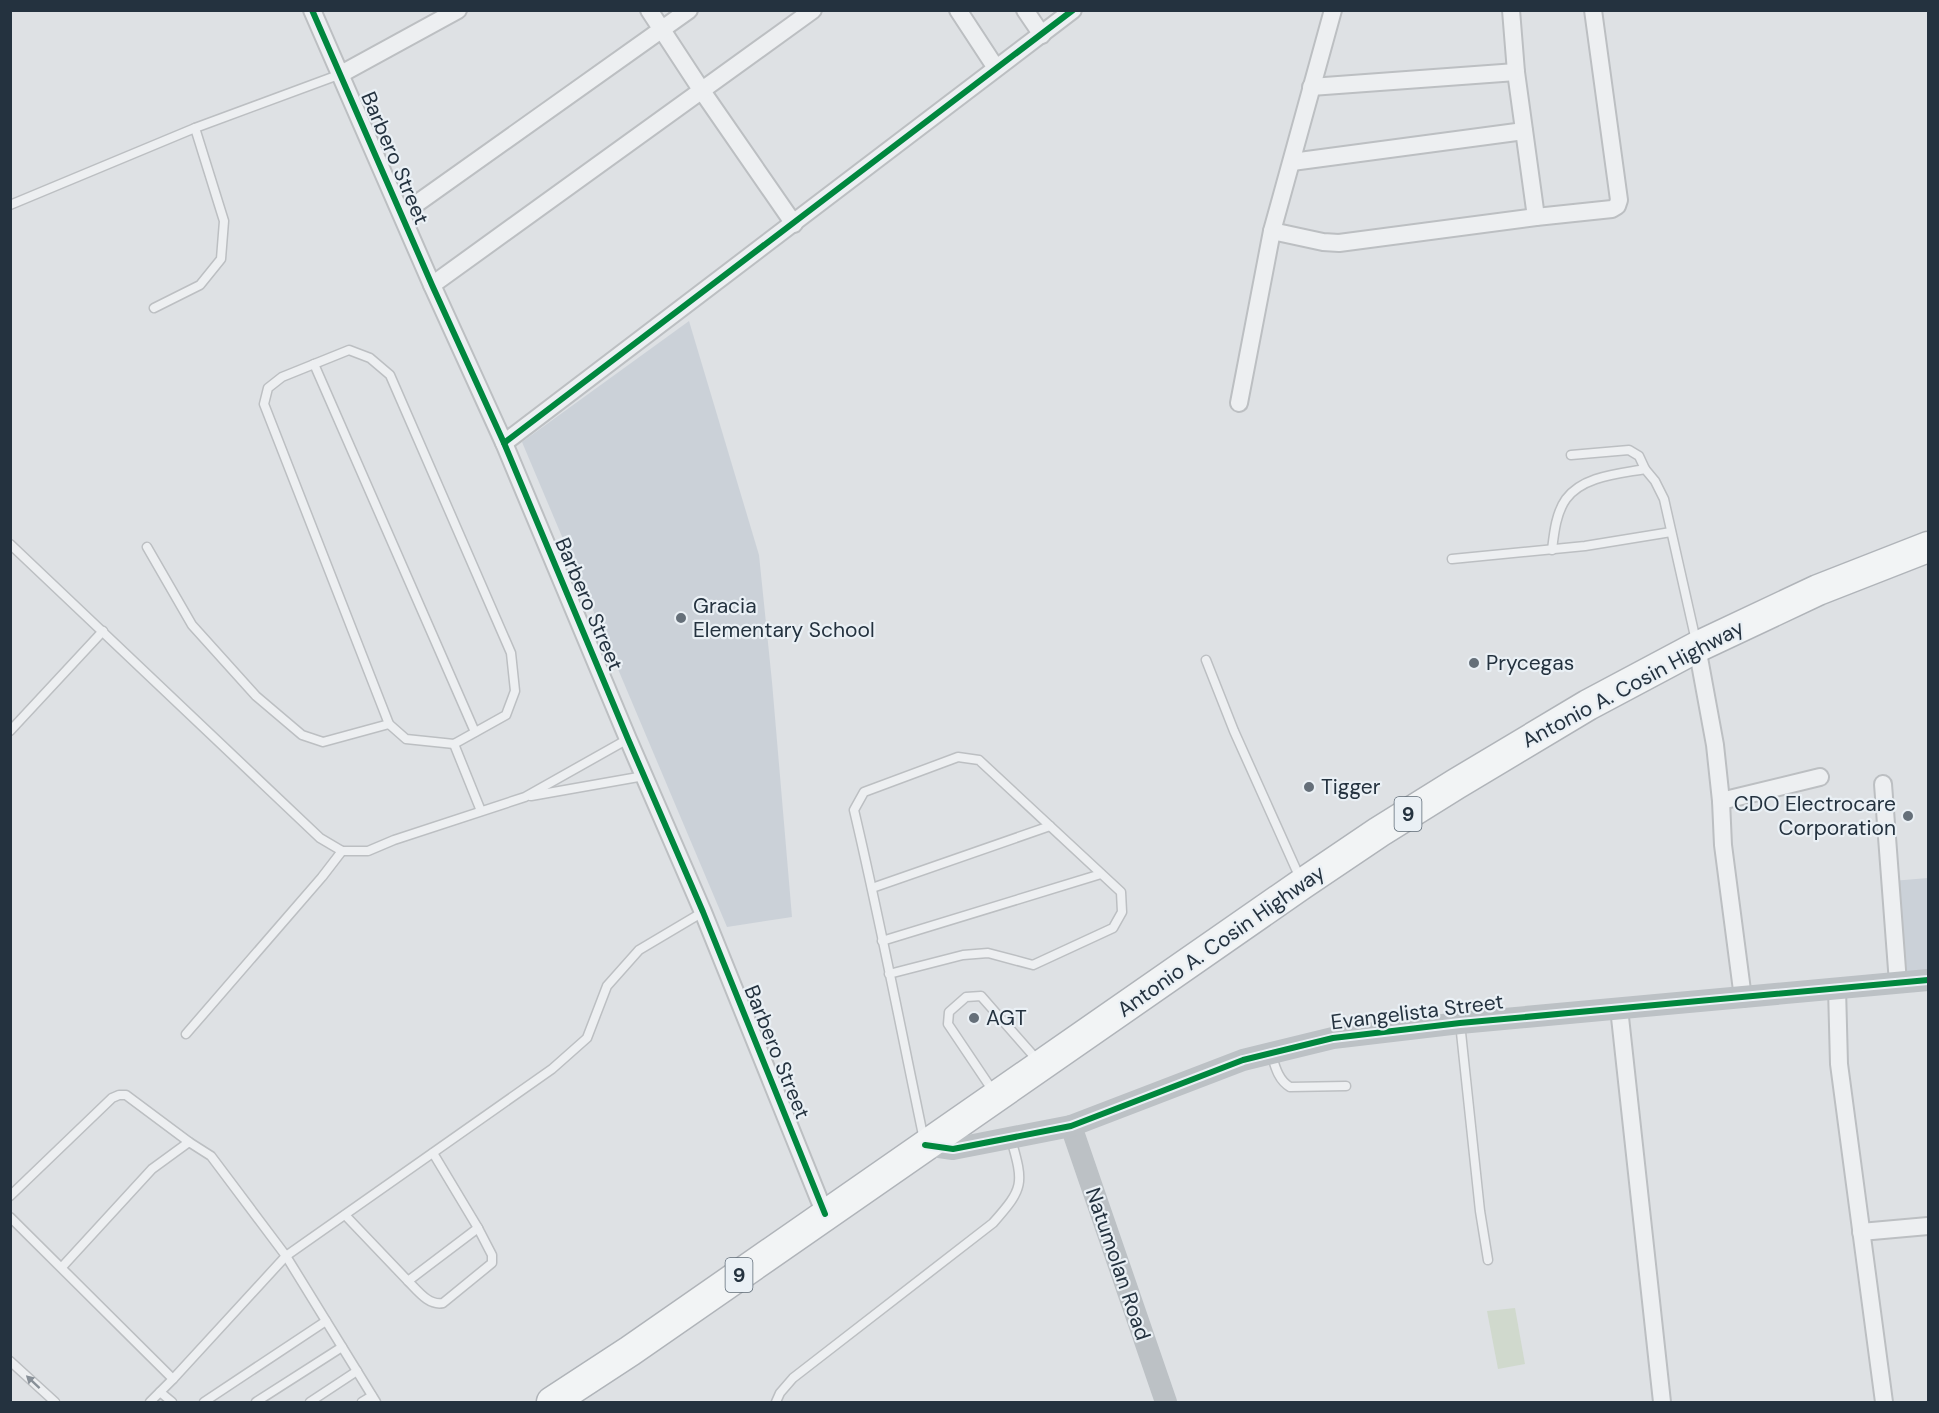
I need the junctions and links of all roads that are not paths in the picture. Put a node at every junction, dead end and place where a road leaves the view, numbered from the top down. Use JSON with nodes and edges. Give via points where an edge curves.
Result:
{"nodes":[{"id":1,"x":312,"y":10,"type":"edge"},
{"id":2,"x":458,"y":10,"type":"edge"},
{"id":3,"x":649,"y":10,"type":"edge"},
{"id":4,"x":689,"y":10,"type":"edge"},
{"id":5,"x":813,"y":10,"type":"edge"},
{"id":6,"x":958,"y":10,"type":"edge"},
{"id":7,"x":1025,"y":10,"type":"edge"},
{"id":8,"x":1073,"y":10,"type":"edge"},
{"id":9,"x":1333,"y":10,"type":"edge"},
{"id":10,"x":1511,"y":10,"type":"edge"},
{"id":11,"x":1593,"y":10,"type":"edge"},
{"id":12,"x":662,"y":30,"type":"junction"},
{"id":13,"x":1042,"y":35,"type":"junction"},
{"id":14,"x":996,"y":68,"type":"junction"},
{"id":15,"x":1516,"y":72,"type":"junction"},
{"id":16,"x":341,"y":74,"type":"junction"},
{"id":17,"x":1311,"y":87,"type":"junction"},
{"id":18,"x":702,"y":91,"type":"junction"},
{"id":19,"x":195,"y":128,"type":"junction"},
{"id":20,"x":1524,"y":131,"type":"junction"},
{"id":21,"x":1292,"y":162,"type":"junction"},
{"id":22,"x":10,"y":205,"type":"edge"},
{"id":23,"x":402,"y":214,"type":"junction"},
{"id":24,"x":1536,"y":217,"type":"junction"},
{"id":25,"x":794,"y":224,"type":"junction"},
{"id":26,"x":1272,"y":231,"type":"junction"},
{"id":27,"x":432,"y":285,"type":"junction"},
{"id":28,"x":154,"y":308,"type":"dead end"},
{"id":29,"x":315,"y":364,"type":"junction"},
{"id":30,"x":1239,"y":403,"type":"dead end"},
{"id":31,"x":504,"y":443,"type":"junction"},
{"id":32,"x":1571,"y":455,"type":"dead end"},
{"id":33,"x":1644,"y":470,"type":"junction"},
{"id":34,"x":1671,"y":532,"type":"junction"},
{"id":35,"x":10,"y":544,"type":"edge"},
{"id":36,"x":147,"y":547,"type":"dead end"},
{"id":37,"x":1929,"y":547,"type":"edge"},
{"id":38,"x":1552,"y":549,"type":"junction"},
{"id":39,"x":1452,"y":559,"type":"dead end"},
{"id":40,"x":102,"y":632,"type":"junction"},
{"id":41,"x":1697,"y":647,"type":"junction"},
{"id":42,"x":1206,"y":660,"type":"dead end"},
{"id":43,"x":389,"y":724,"type":"junction"},
{"id":44,"x":10,"y":731,"type":"edge"},
{"id":45,"x":475,"y":732,"type":"junction"},
{"id":46,"x":628,"y":739,"type":"junction"},
{"id":47,"x":454,"y":744,"type":"junction"},
{"id":48,"x":644,"y":776,"type":"junction"},
{"id":49,"x":1821,"y":777,"type":"dead end"},
{"id":50,"x":1883,"y":784,"type":"dead end"},
{"id":51,"x":525,"y":797,"type":"junction"},
{"id":52,"x":1721,"y":801,"type":"junction"},
{"id":53,"x":482,"y":811,"type":"junction"},
{"id":54,"x":1050,"y":826,"type":"junction"},
{"id":55,"x":342,"y":851,"type":"junction"},
{"id":56,"x":1101,"y":874,"type":"junction"},
{"id":57,"x":1302,"y":884,"type":"junction"},
{"id":58,"x":872,"y":888,"type":"junction"},
{"id":59,"x":703,"y":912,"type":"junction"},
{"id":60,"x":882,"y":941,"type":"junction"},
{"id":61,"x":889,"y":974,"type":"junction"},
{"id":62,"x":1929,"y":980,"type":"edge"},
{"id":63,"x":1898,"y":982,"type":"junction"},
{"id":64,"x":1837,"y":988,"type":"junction"},
{"id":65,"x":1743,"y":998,"type":"junction"},
{"id":66,"x":1619,"y":1008,"type":"junction"},
{"id":67,"x":1460,"y":1023,"type":"junction"},
{"id":68,"x":186,"y":1034,"type":"dead end"},
{"id":69,"x":1270,"y":1053,"type":"junction"},
{"id":70,"x":1041,"y":1065,"type":"junction"},
{"id":71,"x":1346,"y":1086,"type":"dead end"},
{"id":72,"x":996,"y":1096,"type":"junction"},
{"id":73,"x":1071,"y":1126,"type":"junction"},
{"id":74,"x":1011,"y":1138,"type":"junction"},
{"id":75,"x":189,"y":1142,"type":"junction"},
{"id":76,"x":925,"y":1145,"type":"junction"},
{"id":77,"x":433,"y":1153,"type":"junction"},
{"id":78,"x":10,"y":1196,"type":"edge"},
{"id":79,"x":825,"y":1214,"type":"junction"},
{"id":80,"x":345,"y":1215,"type":"junction"},
{"id":81,"x":10,"y":1217,"type":"edge"},
{"id":82,"x":1929,"y":1226,"type":"edge"},
{"id":83,"x":478,"y":1228,"type":"junction"},
{"id":84,"x":1861,"y":1232,"type":"junction"},
{"id":85,"x":286,"y":1256,"type":"junction"},
{"id":86,"x":1488,"y":1260,"type":"dead end"},
{"id":87,"x":62,"y":1267,"type":"junction"},
{"id":88,"x":408,"y":1281,"type":"junction"},
{"id":89,"x":326,"y":1321,"type":"junction"},
{"id":90,"x":342,"y":1347,"type":"junction"},
{"id":91,"x":10,"y":1361,"type":"edge"},
{"id":92,"x":357,"y":1371,"type":"junction"},
{"id":93,"x":174,"y":1379,"type":"junction"},
{"id":94,"x":160,"y":1392,"type":"junction"},
{"id":95,"x":374,"y":1399,"type":"edge"},
{"id":96,"x":55,"y":1402,"type":"edge"},
{"id":97,"x":150,"y":1402,"type":"edge"},
{"id":98,"x":172,"y":1402,"type":"edge"},
{"id":99,"x":204,"y":1402,"type":"edge"},
{"id":100,"x":256,"y":1402,"type":"edge"},
{"id":101,"x":310,"y":1402,"type":"edge"},
{"id":102,"x":362,"y":1402,"type":"edge"},
{"id":103,"x":552,"y":1402,"type":"edge"},
{"id":104,"x":776,"y":1402,"type":"edge"},
{"id":105,"x":1166,"y":1402,"type":"edge"},
{"id":106,"x":1662,"y":1402,"type":"edge"},
{"id":107,"x":1884,"y":1402,"type":"edge"}],
"edges":[{"from":1,"to":16,"type":"street","name":"Barbero Street"},
{"from":2,"to":16,"type":"street"},
{"from":3,"to":12,"type":"street"},
{"from":4,"to":12,"type":"street"},
{"from":5,"to":18,"type":"street"},
{"from":6,"to":14,"type":"street"},
{"from":7,"to":13,"type":"street"},
{"from":8,"to":13,"type":"street"},
{"from":9,"to":17,"type":"street"},
{"from":10,"to":15,"type":"street"},
{"from":11,"to":24,"type":"street","via":[[1619,200],[1612,209]]},
{"from":12,"to":18,"type":"street"},
{"from":12,"to":23,"type":"street"},
{"from":13,"to":14,"type":"street"},
{"from":14,"to":25,"type":"street"},
{"from":15,"to":17,"type":"street"},
{"from":15,"to":20,"type":"street"},
{"from":16,"to":19,"type":"lane"},
{"from":16,"to":23,"type":"street","name":"Barbero Street"},
{"from":17,"to":21,"type":"street"},
{"from":18,"to":25,"type":"street"},
{"from":18,"to":27,"type":"street"},
{"from":19,"to":22,"type":"lane"},
{"from":19,"to":28,"type":"lane","via":[[224,221],[221,259],[200,285]]},
{"from":20,"to":21,"type":"street"},
{"from":20,"to":24,"type":"street"},
{"from":21,"to":26,"type":"street"},
{"from":23,"to":27,"type":"street","name":"Barbero Street"},
{"from":24,"to":26,"type":"street","via":[[1340,243]]},
{"from":25,"to":31,"type":"street"},
{"from":26,"to":30,"type":"street"},
{"from":27,"to":31,"type":"street","name":"Barbero Street"},
{"from":29,"to":43,"type":"lane","via":[[282,377],[268,388],[264,404]]},
{"from":29,"to":45,"type":"lane"},
{"from":29,"to":45,"type":"lane","via":[[349,350],[369,358],[390,375],[493,610],[511,653],[515,691],[506,715]]},
{"from":31,"to":46,"type":"street","name":"Barbero Street"},
{"from":32,"to":33,"type":"lane","via":[[1629,450],[1639,456]]},
{"from":33,"to":34,"type":"lane","via":[[1664,499]]},
{"from":33,"to":38,"type":"lane","via":[[1608,475],[1579,487],[1565,500]]},
{"from":34,"to":38,"type":"lane"},
{"from":34,"to":41,"type":"lane"},
{"from":35,"to":40,"type":"lane"},
{"from":36,"to":43,"type":"lane","via":[[192,625],[256,696],[302,735],[323,742]]},
{"from":37,"to":41,"type":"highway","name":"Antonio A. Cosin Highway","number":"9","via":[[1818,590]]},
{"from":38,"to":39,"type":"lane"},
{"from":40,"to":44,"type":"lane"},
{"from":40,"to":55,"type":"lane","via":[[320,838]]},
{"from":41,"to":52,"type":"street"},
{"from":41,"to":57,"type":"highway","name":"Antonio A. Cosin Highway","number":"9","via":[[1515,749]]},
{"from":42,"to":57,"type":"lane"},
{"from":43,"to":47,"type":"lane","via":[[406,739]]},
{"from":45,"to":47,"type":"lane"},
{"from":46,"to":48,"type":"street","name":"Barbero Street"},
{"from":46,"to":51,"type":"lane"},
{"from":47,"to":53,"type":"lane"},
{"from":48,"to":51,"type":"lane"},
{"from":48,"to":59,"type":"street","name":"Barbero Street"},
{"from":49,"to":52,"type":"street"},
{"from":50,"to":63,"type":"street"},
{"from":51,"to":53,"type":"lane"},
{"from":52,"to":65,"type":"street"},
{"from":53,"to":55,"type":"lane","via":[[368,851]]},
{"from":54,"to":56,"type":"lane"},
{"from":54,"to":58,"type":"lane"},
{"from":54,"to":58,"type":"lane","via":[[979,760],[958,757],[864,792],[854,810]]},
{"from":55,"to":68,"type":"lane"},
{"from":56,"to":60,"type":"lane"},
{"from":56,"to":61,"type":"lane","via":[[1121,892],[1122,912],[1113,928],[1033,965],[988,953],[963,955]]},
{"from":57,"to":70,"type":"highway","name":"Antonio A. Cosin Highway","number":"9"},
{"from":58,"to":60,"type":"lane"},
{"from":59,"to":77,"type":"lane","via":[[639,950],[607,986],[587,1038],[552,1069]]},
{"from":59,"to":79,"type":"street","name":"Barbero Street"},
{"from":60,"to":61,"type":"lane"},
{"from":61,"to":76,"type":"lane"},
{"from":62,"to":63,"type":"street","name":"Evangelista Street"},
{"from":63,"to":64,"type":"street","name":"Evangelista Street"},
{"from":64,"to":65,"type":"street","name":"Evangelista Street"},
{"from":64,"to":84,"type":"street","via":[[1839,1064]]},
{"from":65,"to":66,"type":"street","name":"Evangelista Street"},
{"from":66,"to":67,"type":"street","name":"Evangelista Street"},
{"from":66,"to":106,"type":"street"},
{"from":67,"to":69,"type":"street","name":"Evangelista Street","via":[[1332,1038]]},
{"from":67,"to":86,"type":"lane"},
{"from":69,"to":71,"type":"lane","via":[[1278,1074],[1290,1087]]},
{"from":69,"to":73,"type":"street","name":"Evangelista Street"},
{"from":70,"to":72,"type":"highway","name":"Antonio A. Cosin Highway","number":"9"},
{"from":70,"to":72,"type":"lane","via":[[981,996],[966,997],[949,1012],[948,1024]]},
{"from":72,"to":76,"type":"highway","name":"Antonio A. Cosin Highway","number":"9"},
{"from":73,"to":74,"type":"street","name":"Evangelista Street"},
{"from":73,"to":105,"type":"street","name":"Natumolan Road"},
{"from":74,"to":76,"type":"street","name":"Evangelista Street","via":[[953,1149]]},
{"from":74,"to":104,"type":"lane","via":[[1020,1184],[1013,1200],[993,1223],[793,1378]]},
{"from":75,"to":78,"type":"lane","via":[[126,1095],[119,1095],[111,1098]]},
{"from":75,"to":85,"type":"lane","via":[[210,1156]]},
{"from":75,"to":87,"type":"lane","via":[[152,1169]]},
{"from":76,"to":79,"type":"highway","name":"Antonio A. Cosin Highway","number":"9"},
{"from":77,"to":80,"type":"lane"},
{"from":77,"to":83,"type":"lane"},
{"from":79,"to":103,"type":"highway","name":"Antonio A. Cosin Highway","number":"9"},
{"from":80,"to":85,"type":"lane"},
{"from":80,"to":88,"type":"lane"},
{"from":81,"to":87,"type":"lane"},
{"from":82,"to":84,"type":"street"},
{"from":83,"to":88,"type":"lane"},
{"from":83,"to":88,"type":"lane","via":[[492,1263],[443,1303],[431,1302]]},
{"from":84,"to":107,"type":"street"},
{"from":85,"to":89,"type":"lane"},
{"from":85,"to":93,"type":"lane"},
{"from":87,"to":93,"type":"lane"},
{"from":89,"to":90,"type":"lane"},
{"from":89,"to":99,"type":"lane"},
{"from":90,"to":92,"type":"lane"},
{"from":90,"to":100,"type":"lane"},
{"from":96,"to":91,"type":"lane","one_way":true},
{"from":92,"to":95,"type":"lane"},
{"from":92,"to":101,"type":"lane"},
{"from":93,"to":94,"type":"lane"},
{"from":94,"to":97,"type":"lane"},
{"from":94,"to":98,"type":"lane"},
{"from":95,"to":102,"type":"lane"}]}
